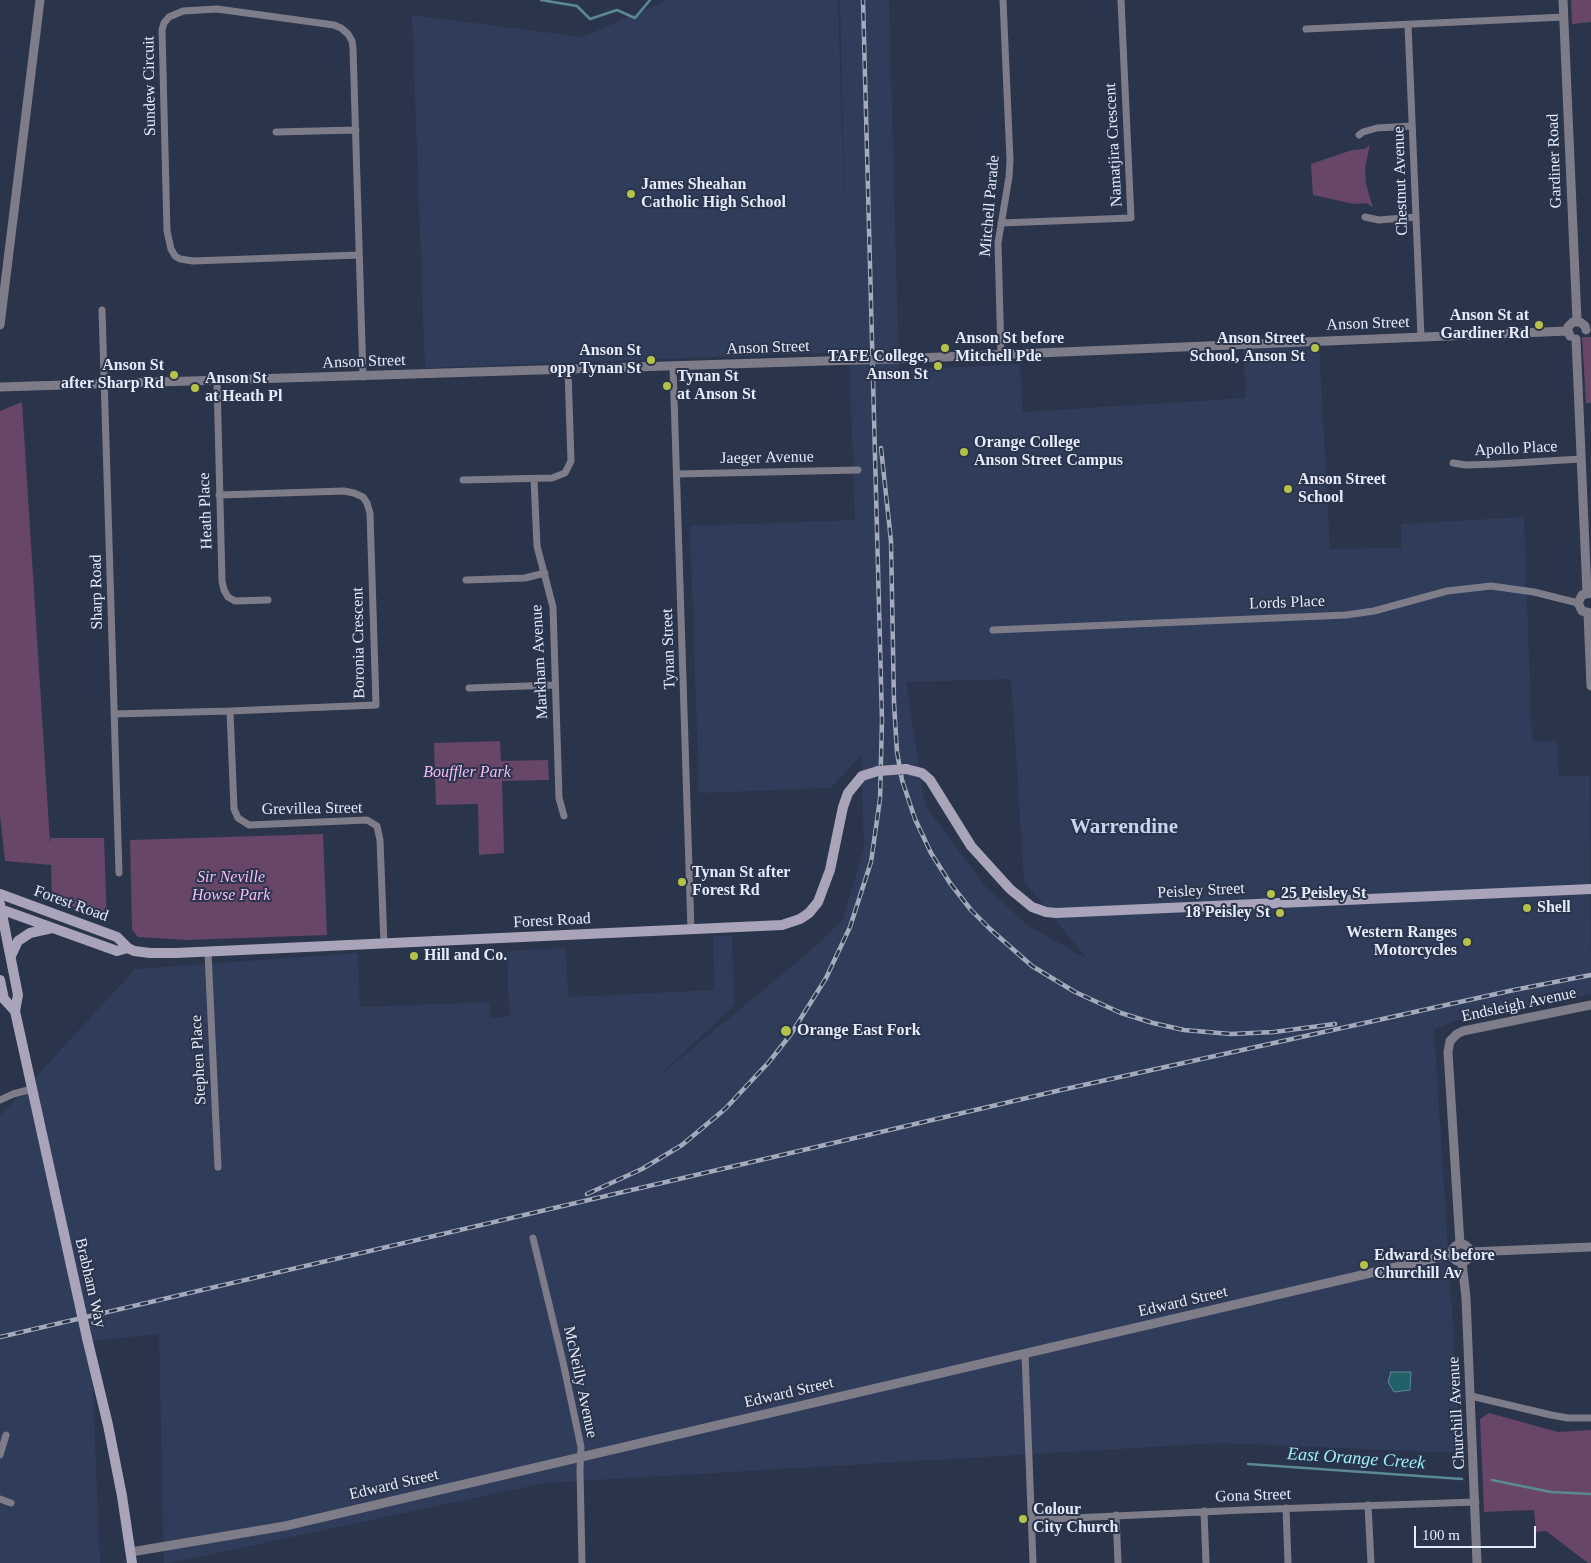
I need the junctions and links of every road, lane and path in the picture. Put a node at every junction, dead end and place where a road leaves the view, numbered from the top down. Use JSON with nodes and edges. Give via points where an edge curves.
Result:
{"nodes":[{"id":1,"x":40,"y":0,"type":"edge"},
{"id":2,"x":1003,"y":0,"type":"edge"},
{"id":3,"x":1121,"y":0,"type":"edge"},
{"id":4,"x":1563,"y":0,"type":"edge"},
{"id":5,"x":1564,"y":17,"type":"junction"},
{"id":6,"x":1408,"y":25,"type":"junction"},
{"id":7,"x":1306,"y":29,"type":"dead end"},
{"id":8,"x":1412,"y":126,"type":"junction"},
{"id":9,"x":356,"y":130,"type":"junction"},
{"id":10,"x":276,"y":132,"type":"dead end"},
{"id":11,"x":1359,"y":135,"type":"dead end"},
{"id":12,"x":1365,"y":217,"type":"dead end"},
{"id":13,"x":1416,"y":217,"type":"junction"},
{"id":14,"x":1001,"y":223,"type":"junction"},
{"id":15,"x":359,"y":255,"type":"junction"},
{"id":16,"x":102,"y":310,"type":"dead end"},
{"id":17,"x":1577,"y":321,"type":"junction"},
{"id":18,"x":0,"y":325,"type":"edge"},
{"id":19,"x":1588,"y":330,"type":"edge"},
{"id":20,"x":1568,"y":331,"type":"junction"},
{"id":21,"x":1421,"y":337,"type":"junction"},
{"id":22,"x":1576,"y":339,"type":"junction"},
{"id":23,"x":1001,"y":355,"type":"junction"},
{"id":24,"x":673,"y":366,"type":"junction"},
{"id":25,"x":568,"y":370,"type":"junction"},
{"id":26,"x":363,"y":377,"type":"junction"},
{"id":27,"x":216,"y":381,"type":"junction"},
{"id":28,"x":106,"y":385,"type":"junction"},
{"id":29,"x":0,"y":387,"type":"edge"},
{"id":30,"x":1581,"y":460,"type":"junction"},
{"id":31,"x":1453,"y":463,"type":"dead end"},
{"id":32,"x":858,"y":470,"type":"dead end"},
{"id":33,"x":677,"y":474,"type":"junction"},
{"id":34,"x":534,"y":479,"type":"junction"},
{"id":35,"x":463,"y":480,"type":"dead end"},
{"id":36,"x":219,"y":495,"type":"junction"},
{"id":37,"x":545,"y":573,"type":"junction"},
{"id":38,"x":466,"y":580,"type":"dead end"},
{"id":39,"x":1589,"y":593,"type":"edge"},
{"id":40,"x":268,"y":600,"type":"dead end"},
{"id":41,"x":1578,"y":603,"type":"junction"},
{"id":42,"x":1590,"y":613,"type":"edge"},
{"id":43,"x":993,"y":630,"type":"dead end"},
{"id":44,"x":555,"y":685,"type":"junction"},
{"id":45,"x":1591,"y":686,"type":"edge"},
{"id":46,"x":469,"y":688,"type":"dead end"},
{"id":47,"x":230,"y":711,"type":"junction"},
{"id":48,"x":114,"y":714,"type":"junction"},
{"id":49,"x":878,"y":771,"type":"joint"},
{"id":50,"x":564,"y":816,"type":"dead end"},
{"id":51,"x":119,"y":873,"type":"dead end"},
{"id":52,"x":1591,"y":889,"type":"edge"},
{"id":53,"x":0,"y":894,"type":"edge"},
{"id":54,"x":0,"y":908,"type":"edge"},
{"id":55,"x":52,"y":928,"type":"junction"},
{"id":56,"x":691,"y":930,"type":"junction"},
{"id":57,"x":384,"y":944,"type":"junction"},
{"id":58,"x":128,"y":948,"type":"junction"},
{"id":59,"x":208,"y":952,"type":"junction"},
{"id":60,"x":10,"y":957,"type":"junction"},
{"id":61,"x":0,"y":980,"type":"edge"},
{"id":62,"x":1591,"y":1005,"type":"edge"},
{"id":63,"x":15,"y":1011,"type":"junction"},
{"id":64,"x":32,"y":1089,"type":"junction"},
{"id":65,"x":0,"y":1100,"type":"edge"},
{"id":66,"x":218,"y":1167,"type":"dead end"},
{"id":67,"x":533,"y":1238,"type":"dead end"},
{"id":68,"x":1460,"y":1244,"type":"junction"},
{"id":69,"x":1591,"y":1247,"type":"edge"},
{"id":70,"x":1470,"y":1252,"type":"junction"},
{"id":71,"x":1452,"y":1254,"type":"junction"},
{"id":72,"x":1462,"y":1262,"type":"junction"},
{"id":73,"x":1025,"y":1354,"type":"junction"},
{"id":74,"x":1471,"y":1396,"type":"junction"},
{"id":75,"x":1591,"y":1418,"type":"edge"},
{"id":76,"x":6,"y":1434,"type":"dead end"},
{"id":77,"x":0,"y":1455,"type":"edge"},
{"id":78,"x":580,"y":1457,"type":"junction"},
{"id":79,"x":0,"y":1500,"type":"edge"},
{"id":80,"x":1476,"y":1502,"type":"junction"},
{"id":81,"x":11,"y":1503,"type":"dead end"},
{"id":82,"x":1368,"y":1505,"type":"junction"},
{"id":83,"x":1286,"y":1508,"type":"junction"},
{"id":84,"x":1204,"y":1512,"type":"junction"},
{"id":85,"x":1116,"y":1515,"type":"junction"},
{"id":86,"x":1030,"y":1520,"type":"junction"},
{"id":87,"x":131,"y":1558,"type":"edge"},
{"id":88,"x":582,"y":1563,"type":"edge"},
{"id":89,"x":1032,"y":1563,"type":"edge"},
{"id":90,"x":1118,"y":1563,"type":"edge"},
{"id":91,"x":1206,"y":1563,"type":"edge"},
{"id":92,"x":1288,"y":1563,"type":"edge"},
{"id":93,"x":1370,"y":1563,"type":"edge"},
{"id":94,"x":1478,"y":1563,"type":"edge"}],
"edges":[{"from":1,"to":18,"type":"street"},
{"from":2,"to":14,"type":"street","name":"Mitchell Parade","via":[[1010,160]]},
{"from":3,"to":14,"type":"street","name":"Namatjira Crescent","via":[[1131,218]]},
{"from":4,"to":5,"type":"street","name":"Gardiner Road"},
{"from":5,"to":6,"type":"street"},
{"from":5,"to":17,"type":"street","name":"Gardiner Road"},
{"from":6,"to":7,"type":"street"},
{"from":6,"to":8,"type":"street","name":"Chestnut Avenue"},
{"from":8,"to":11,"type":"street","via":[[1377,128]]},
{"from":8,"to":13,"type":"street","name":"Chestnut Avenue"},
{"from":9,"to":10,"type":"street"},
{"from":9,"to":15,"type":"street","name":"Sundew Circuit"},
{"from":9,"to":15,"type":"street","name":"Sundew Circuit","via":[[352,41],[341,28],[217,10],[183,11],[175,13],[164,23],[167,231],[175,256],[193,261]]},
{"from":12,"to":13,"type":"street","via":[[1379,220]]},
{"from":13,"to":21,"type":"street","name":"Chestnut Avenue"},
{"from":14,"to":23,"type":"street","name":"Mitchell Parade","via":[[998,243]]},
{"from":15,"to":26,"type":"street","name":"Sundew Circuit"},
{"from":16,"to":28,"type":"street","name":"Sharp Road"},
{"from":17,"to":19,"type":"street"},
{"from":17,"to":20,"type":"street","via":[[1570,324]]},
{"from":19,"to":22,"type":"street"},
{"from":20,"to":21,"type":"street","name":"Anson Street"},
{"from":20,"to":22,"type":"street"},
{"from":21,"to":23,"type":"street","name":"Anson Street"},
{"from":22,"to":30,"type":"street"},
{"from":23,"to":24,"type":"street","name":"Anson Street","bridge":true},
{"from":24,"to":25,"type":"street","name":"Anson Street"},
{"from":24,"to":33,"type":"street","name":"Tynan Street"},
{"from":25,"to":26,"type":"street","name":"Anson Street"},
{"from":25,"to":34,"type":"street","via":[[569,468],[558,477]]},
{"from":26,"to":27,"type":"street","name":"Anson Street"},
{"from":27,"to":28,"type":"street","name":"Anson Street"},
{"from":27,"to":36,"type":"street","name":"Heath Place"},
{"from":28,"to":29,"type":"street","name":"Anson Street"},
{"from":28,"to":48,"type":"street","name":"Sharp Road"},
{"from":30,"to":31,"type":"street","name":"Apollo Place"},
{"from":30,"to":39,"type":"street"},
{"from":32,"to":33,"type":"street","name":"Jaeger Avenue"},
{"from":33,"to":56,"type":"street","name":"Tynan Street"},
{"from":34,"to":35,"type":"street"},
{"from":34,"to":37,"type":"street","name":"Markham Avenue","via":[[536,538]]},
{"from":36,"to":40,"type":"street","name":"Heath Place","via":[[224,590],[235,601]]},
{"from":36,"to":47,"type":"street","name":"Boronia Crescent","via":[[344,491],[363,497],[370,513],[376,705]]},
{"from":37,"to":38,"type":"street","via":[[525,578]]},
{"from":37,"to":44,"type":"street","name":"Markham Avenue","via":[[553,607]]},
{"from":39,"to":41,"type":"street","via":[[1580,597]]},
{"from":41,"to":42,"type":"street","via":[[1582,611]]},
{"from":41,"to":43,"type":"street","name":"Lords Place","via":[[1491,586],[1447,591],[1374,611],[1346,615]]},
{"from":42,"to":45,"type":"street"},
{"from":44,"to":46,"type":"street"},
{"from":44,"to":50,"type":"street","name":"Markham Avenue","via":[[559,798]]},
{"from":47,"to":48,"type":"street","name":"Boronia Crescent"},
{"from":47,"to":57,"type":"street","name":"Grevillea Street","via":[[234,809],[238,818],[249,825],[367,820],[377,826]]},
{"from":48,"to":51,"type":"street","name":"Sharp Road"},
{"from":49,"to":52,"type":"main road","name":"Peisley Street","bridge":true,"via":[[906,769],[922,773],[987,865],[1032,907],[1046,912]]},
{"from":49,"to":56,"type":"main road","name":"Forest Road","via":[[862,776],[848,793],[823,891],[809,913],[800,920],[782,925]]},
{"from":53,"to":58,"type":"main road","name":"Forest Road","via":[[117,937]]},
{"from":54,"to":55,"type":"main road","name":"Forest Road"},
{"from":54,"to":60,"type":"main road","name":"Brabham Way"},
{"from":55,"to":58,"type":"main road","name":"Forest Road","via":[[117,951]]},
{"from":55,"to":60,"type":"main road","via":[[30,933],[18,941]]},
{"from":56,"to":57,"type":"main road","name":"Forest Road"},
{"from":57,"to":59,"type":"main road","name":"Forest Road"},
{"from":58,"to":59,"type":"main road","name":"Forest Road","via":[[150,953]]},
{"from":59,"to":66,"type":"street","name":"Stephen Place"},
{"from":60,"to":63,"type":"main road","name":"Brabham Way","via":[[18,995]]},
{"from":61,"to":63,"type":"main road","name":"Brabham Way","via":[[4,999]]},
{"from":62,"to":68,"type":"street","name":"Endsleigh Avenue","via":[[1463,1032],[1450,1041],[1448,1052]]},
{"from":63,"to":64,"type":"main road","name":"Brabham Way"},
{"from":64,"to":65,"type":"street"},
{"from":64,"to":87,"type":"main road","name":"Brabham Way","bridge":true,"via":[[108,1425]]},
{"from":67,"to":78,"type":"street","name":"McNeilly Avenue","via":[[563,1362],[581,1447]]},
{"from":68,"to":70,"type":"street"},
{"from":68,"to":71,"type":"street","via":[[1453,1248]]},
{"from":69,"to":70,"type":"street"},
{"from":70,"to":72,"type":"street","via":[[1467,1260]]},
{"from":71,"to":72,"type":"street","via":[[1456,1261]]},
{"from":71,"to":73,"type":"street","name":"Edward Street"},
{"from":72,"to":74,"type":"street","name":"Churchill Avenue"},
{"from":73,"to":78,"type":"street","name":"Edward Street"},
{"from":73,"to":86,"type":"street"},
{"from":74,"to":75,"type":"street","via":[[1551,1415]]},
{"from":74,"to":80,"type":"street","name":"Churchill Avenue"},
{"from":76,"to":77,"type":"street"},
{"from":78,"to":87,"type":"street","name":"Edward Street","via":[[285,1526]]},
{"from":78,"to":88,"type":"street","name":"McNeilly Avenue"},
{"from":79,"to":81,"type":"street"},
{"from":80,"to":82,"type":"street","name":"Gona Street"},
{"from":80,"to":94,"type":"street","name":"Churchill Avenue"},
{"from":82,"to":83,"type":"street","name":"Gona Street"},
{"from":82,"to":93,"type":"street"},
{"from":83,"to":84,"type":"street","name":"Gona Street"},
{"from":83,"to":92,"type":"street"},
{"from":84,"to":85,"type":"street","name":"Gona Street"},
{"from":84,"to":91,"type":"street"},
{"from":85,"to":86,"type":"street","name":"Gona Street"},
{"from":85,"to":90,"type":"street"},
{"from":86,"to":89,"type":"street"}]}
